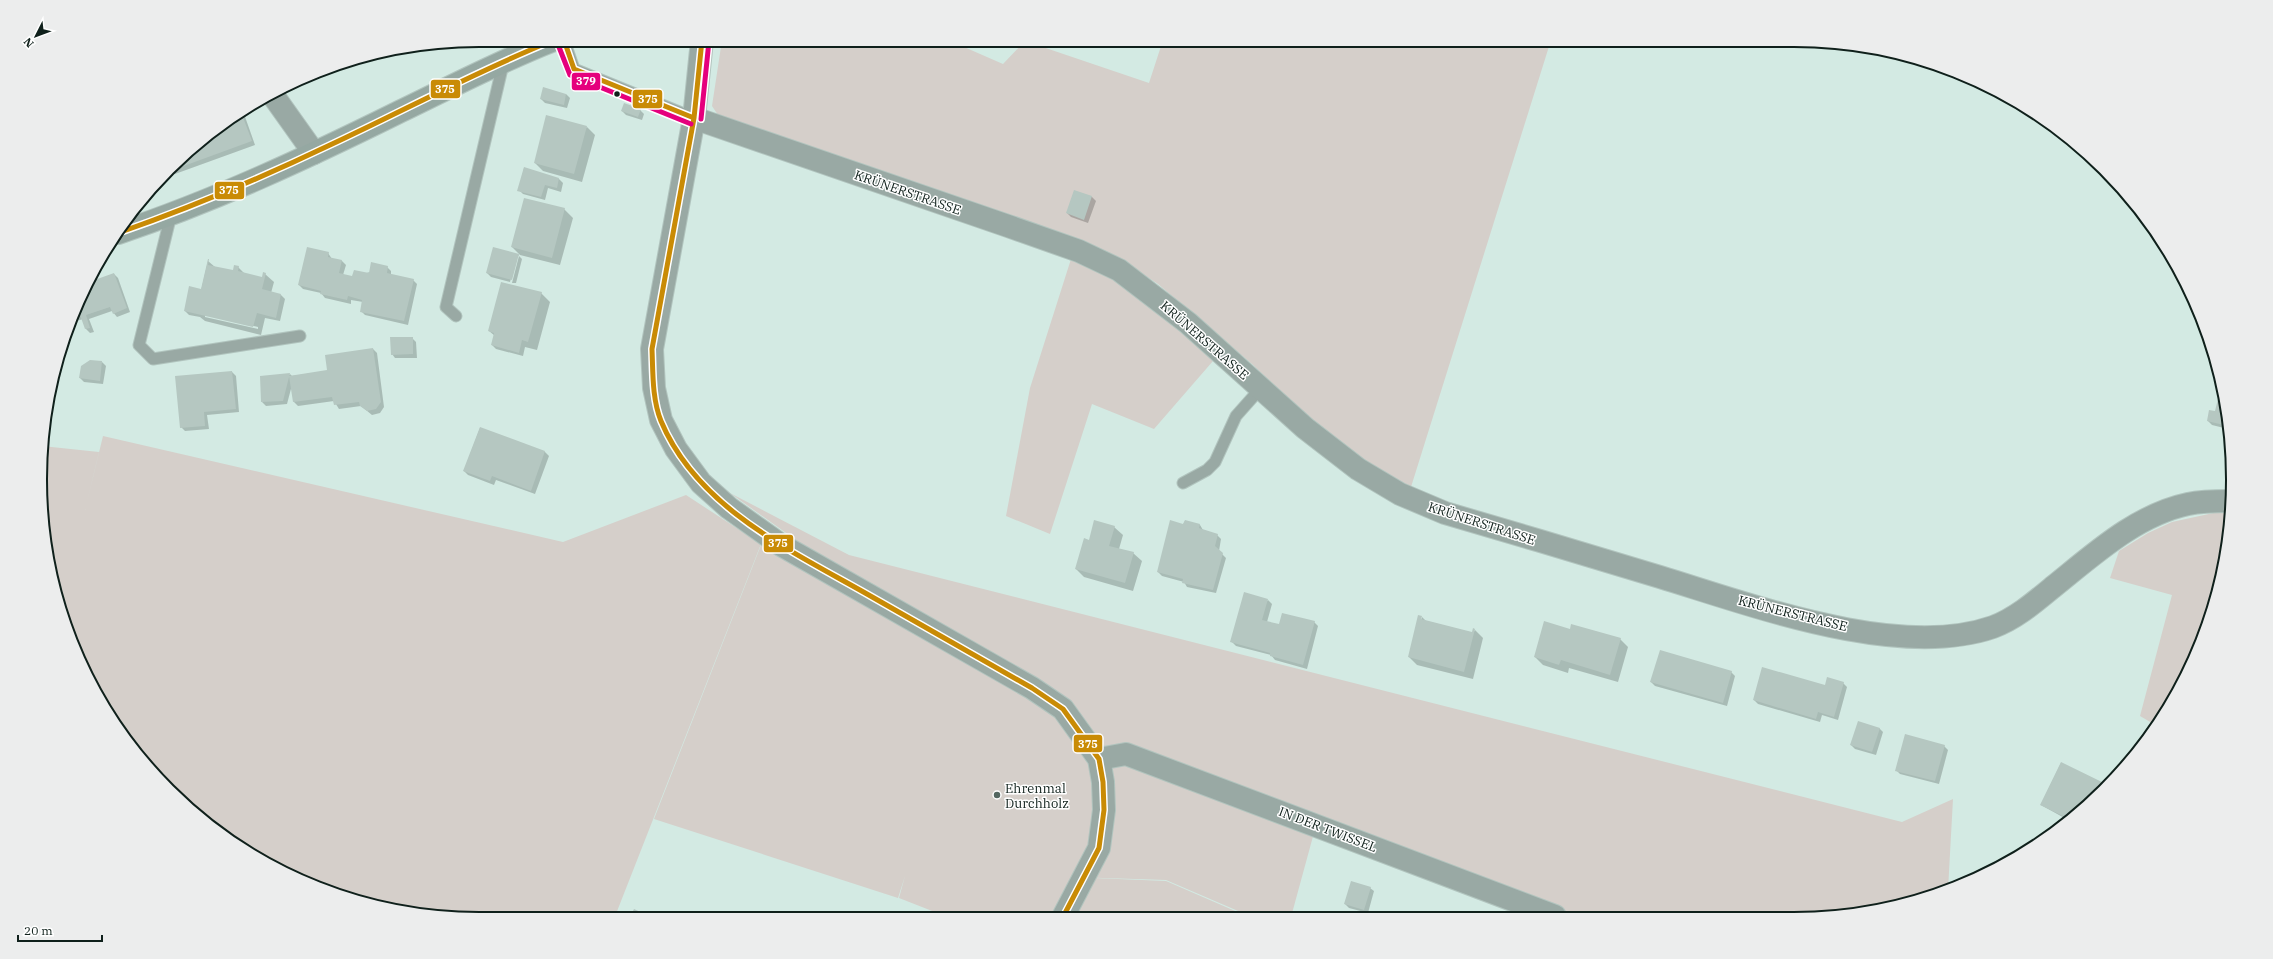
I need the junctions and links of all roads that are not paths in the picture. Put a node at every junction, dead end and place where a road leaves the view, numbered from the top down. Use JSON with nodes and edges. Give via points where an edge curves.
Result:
{"nodes":[{"id":1,"x":536,"y":47,"type":"edge"},
{"id":2,"x":566,"y":47,"type":"edge"},
{"id":3,"x":701,"y":47,"type":"edge"},
{"id":4,"x":504,"y":60,"type":"junction"},
{"id":5,"x":275,"y":99,"type":"edge"},
{"id":6,"x":694,"y":118,"type":"junction"},
{"id":7,"x":314,"y":153,"type":"junction"},
{"id":8,"x":171,"y":215,"type":"junction"},
{"id":9,"x":126,"y":230,"type":"edge"},
{"id":10,"x":456,"y":316,"type":"dead end"},
{"id":11,"x":300,"y":336,"type":"dead end"},
{"id":12,"x":1260,"y":389,"type":"junction"},
{"id":13,"x":1183,"y":484,"type":"dead end"},
{"id":14,"x":2225,"y":501,"type":"edge"},
{"id":15,"x":1099,"y":759,"type":"junction"},
{"id":16,"x":1066,"y":912,"type":"edge"},
{"id":17,"x":1544,"y":912,"type":"edge"}],
"edges":[{"from":1,"to":4,"type":"main road"},
{"from":2,"to":6,"type":"lane","via":[[574,70]]},
{"from":3,"to":6,"type":"street"},
{"from":4,"to":7,"type":"main road"},
{"from":4,"to":10,"type":"lane","via":[[446,307]]},
{"from":5,"to":7,"type":"street"},
{"from":6,"to":12,"type":"street","name":"KRÜNERSTRASSE","via":[[1079,251],[1119,270],[1188,322]]},
{"from":6,"to":15,"type":"street","via":[[652,349],[654,388],[661,420],[676,449],[701,483],[729,508],[781,545],[1032,688],[1063,709]]},
{"from":7,"to":8,"type":"main road"},
{"from":8,"to":9,"type":"main road"},
{"from":8,"to":11,"type":"lane","via":[[139,345],[153,359]]},
{"from":12,"to":13,"type":"lane","via":[[1236,416],[1215,462],[1207,470]]},
{"from":12,"to":14,"type":"street","name":"KRÜNERSTRASSE","via":[[1358,469],[1400,494],[1445,513],[1798,617],[1888,634],[1918,637],[1969,634],[1996,626],[2029,606],[2121,535],[2142,522],[2167,510],[2188,504]]},
{"from":15,"to":16,"type":"street","via":[[1104,810],[1099,848]]},
{"from":15,"to":17,"type":"street","name":"IN DER TWISSEL","via":[[1126,754]]}]}
